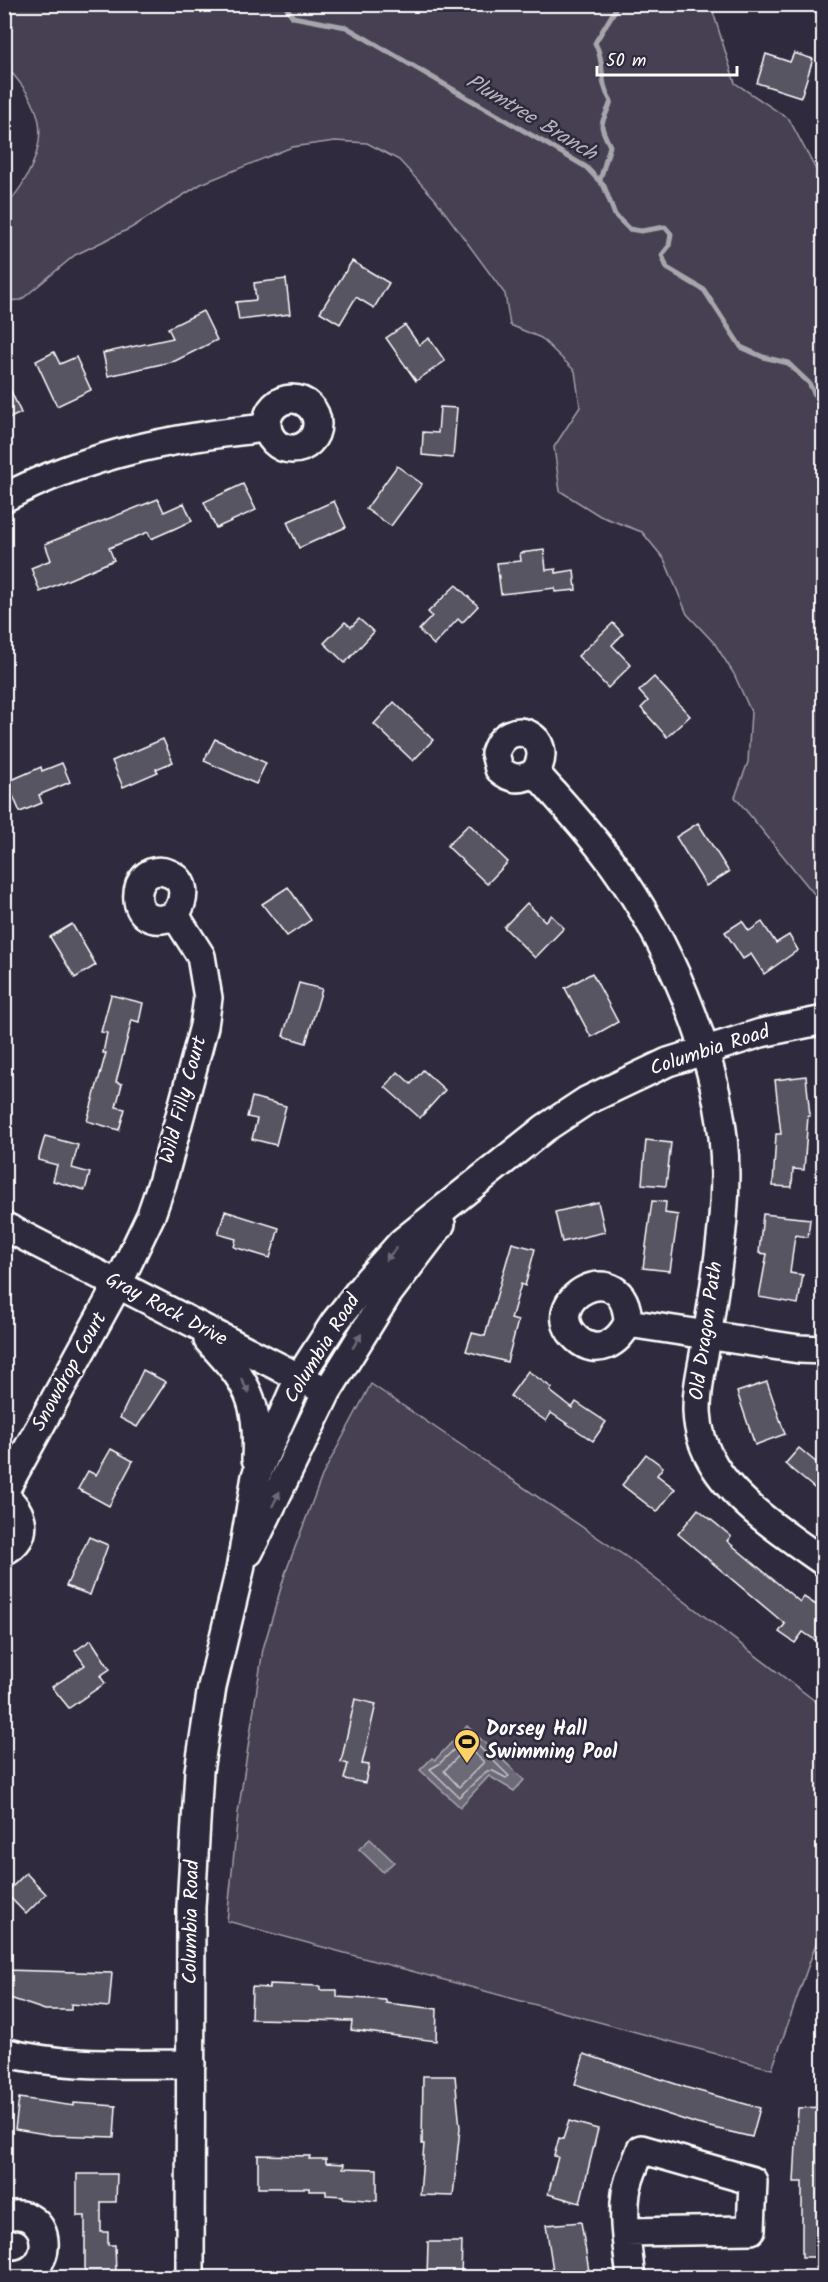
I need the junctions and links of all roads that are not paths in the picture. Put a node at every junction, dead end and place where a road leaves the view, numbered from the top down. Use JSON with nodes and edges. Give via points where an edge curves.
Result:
{"nodes":[{"id":1,"x":267,"y":428,"type":"dead end"},
{"id":2,"x":4,"y":498,"type":"edge"},
{"id":3,"x":535,"y":772,"type":"dead end"},
{"id":4,"x":175,"y":915,"type":"dead end"},
{"id":5,"x":824,"y":1020,"type":"edge"},
{"id":6,"x":703,"y":1049,"type":"junction"},
{"id":7,"x":483,"y":1175,"type":"junction"},
{"id":8,"x":4,"y":1226,"type":"edge"},
{"id":9,"x":118,"y":1284,"type":"junction"},
{"id":10,"x":628,"y":1323,"type":"dead end"},
{"id":11,"x":194,"y":1326,"type":"junction"},
{"id":12,"x":708,"y":1334,"type":"junction"},
{"id":13,"x":824,"y":1350,"type":"edge"},
{"id":14,"x":299,"y":1378,"type":"junction"},
{"id":15,"x":327,"y":1392,"type":"junction"},
{"id":16,"x":256,"y":1476,"type":"junction"},
{"id":17,"x":4,"y":1494,"type":"edge"},
{"id":18,"x":4,"y":1551,"type":"edge"},
{"id":19,"x":824,"y":1562,"type":"edge"},
{"id":20,"x":240,"y":1570,"type":"junction"},
{"id":21,"x":4,"y":2052,"type":"edge"},
{"id":22,"x":191,"y":2064,"type":"junction"},
{"id":23,"x":4,"y":2217,"type":"edge"},
{"id":24,"x":626,"y":2232,"type":"junction"},
{"id":25,"x":4,"y":2274,"type":"edge"},
{"id":26,"x":190,"y":2277,"type":"edge"},
{"id":27,"x":631,"y":2277,"type":"edge"}],
"edges":[{"from":1,"to":2,"type":"street","via":[[133,448],[82,464]]},
{"from":3,"to":6,"type":"street","name":"Old Dragon Path","via":[[584,827],[638,905],[674,972]]},
{"from":4,"to":9,"type":"street","name":"Wild Filly Court","via":[[201,956],[208,998],[204,1026],[155,1205]]},
{"from":5,"to":6,"type":"street","name":"Columbia Road"},
{"from":6,"to":7,"type":"street","name":"Columbia Road","via":[[630,1078],[586,1101]]},
{"from":6,"to":12,"type":"street","name":"Old Dragon Path","via":[[723,1136],[725,1170]]},
{"from":7,"to":14,"type":"street","name":"Columbia Road","one_way":true,"via":[[402,1242],[335,1322]]},
{"from":15,"to":7,"type":"street","name":"Columbia Road","one_way":true,"via":[[387,1295]]},
{"from":8,"to":9,"type":"street","name":"Gray Rock Drive"},
{"from":9,"to":11,"type":"street","name":"Gray Rock Drive"},
{"from":9,"to":17,"type":"street","name":"Snowdrop Court"},
{"from":10,"to":12,"type":"street"},
{"from":11,"to":14,"type":"street","name":"Gray Rock Drive"},
{"from":11,"to":16,"type":"street","one_way":true,"via":[[235,1369],[251,1397],[257,1417]]},
{"from":12,"to":13,"type":"street"},
{"from":12,"to":19,"type":"street","name":"Old Dragon Path","via":[[697,1386],[697,1415],[702,1441],[714,1466],[730,1487]]},
{"from":14,"to":15,"type":"street","name":"Gray Rock Drive"},
{"from":14,"to":16,"type":"street","name":"Columbia Road"},
{"from":20,"to":15,"type":"street","name":"Columbia Road","one_way":true},
{"from":16,"to":20,"type":"street","name":"Columbia Road"},
{"from":17,"to":18,"type":"street","name":"Snowdrop Court","via":[[16,1505],[22,1529],[18,1540]]},
{"from":20,"to":22,"type":"street","name":"Columbia Road","via":[[212,1687],[199,1772],[191,1907]]},
{"from":21,"to":22,"type":"street","via":[[94,2065]]},
{"from":22,"to":26,"type":"street","name":"Columbia Road"},
{"from":23,"to":25,"type":"street","via":[[18,2214],[33,2220],[43,2232],[45,2248],[37,2266],[29,2272]]},
{"from":24,"to":24,"type":"street","via":[[626,2190],[641,2149],[753,2181],[751,2230]]},
{"from":24,"to":27,"type":"street"}]}
